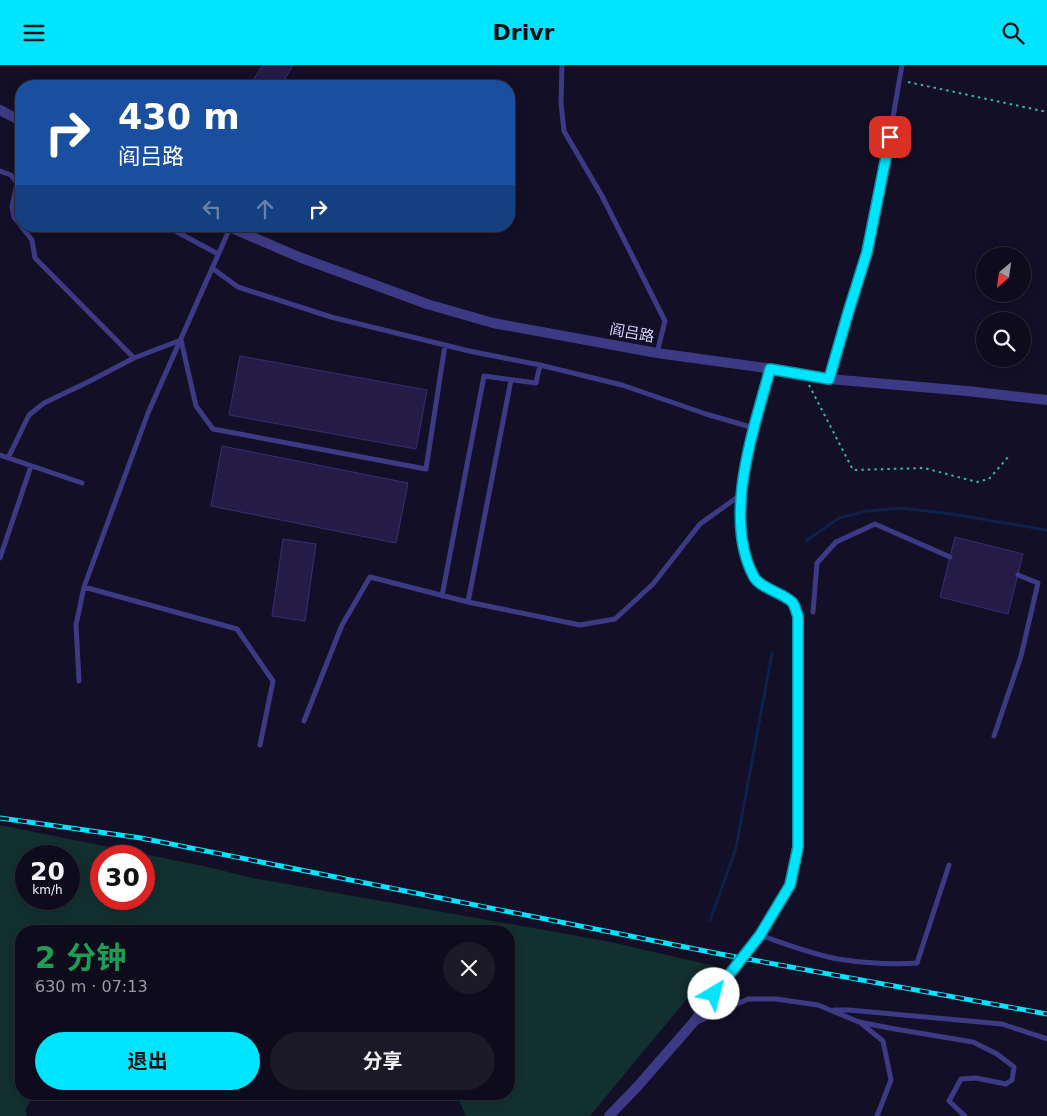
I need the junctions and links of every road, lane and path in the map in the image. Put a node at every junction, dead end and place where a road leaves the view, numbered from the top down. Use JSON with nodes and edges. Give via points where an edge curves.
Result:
{"nodes":[{"id":1,"x":562,"y":65,"type":"edge"},
{"id":2,"x":902,"y":65,"type":"edge"},
{"id":3,"x":900,"y":81,"type":"junction"},
{"id":4,"x":0,"y":110,"type":"edge"},
{"id":5,"x":1047,"y":112,"type":"edge"},
{"id":6,"x":15,"y":118,"type":"edge"},
{"id":7,"x":0,"y":171,"type":"edge"},
{"id":8,"x":15,"y":180,"type":"edge"},
{"id":9,"x":15,"y":193,"type":"edge"},
{"id":10,"x":15,"y":218,"type":"edge"},
{"id":11,"x":26,"y":232,"type":"edge"},
{"id":12,"x":177,"y":232,"type":"edge"},
{"id":13,"x":227,"y":232,"type":"edge"},
{"id":14,"x":240,"y":232,"type":"edge"},
{"id":15,"x":218,"y":254,"type":"junction"},
{"id":16,"x":212,"y":268,"type":"junction"},
{"id":17,"x":181,"y":339,"type":"junction"},
{"id":18,"x":445,"y":345,"type":"junction"},
{"id":19,"x":656,"y":353,"type":"junction"},
{"id":20,"x":134,"y":358,"type":"junction"},
{"id":21,"x":540,"y":365,"type":"junction"},
{"id":22,"x":770,"y":369,"type":"junction"},
{"id":23,"x":803,"y":374,"type":"junction"},
{"id":24,"x":829,"y":379,"type":"junction"},
{"id":25,"x":512,"y":380,"type":"junction"},
{"id":26,"x":1047,"y":400,"type":"edge"},
{"id":27,"x":754,"y":428,"type":"junction"},
{"id":28,"x":0,"y":455,"type":"edge"},
{"id":29,"x":1009,"y":456,"type":"dead end"},
{"id":30,"x":8,"y":458,"type":"junction"},
{"id":31,"x":32,"y":466,"type":"junction"},
{"id":32,"x":82,"y":483,"type":"dead end"},
{"id":33,"x":742,"y":494,"type":"junction"},
{"id":34,"x":950,"y":557,"type":"dead end"},
{"id":35,"x":0,"y":558,"type":"edge"},
{"id":36,"x":1018,"y":575,"type":"dead end"},
{"id":37,"x":84,"y":587,"type":"junction"},
{"id":38,"x":442,"y":596,"type":"junction"},
{"id":39,"x":468,"y":602,"type":"junction"},
{"id":40,"x":792,"y":603,"type":"joint"},
{"id":41,"x":814,"y":612,"type":"dead end"},
{"id":42,"x":79,"y":681,"type":"dead end"},
{"id":43,"x":304,"y":721,"type":"dead end"},
{"id":44,"x":994,"y":736,"type":"dead end"},
{"id":45,"x":260,"y":745,"type":"dead end"},
{"id":46,"x":949,"y":865,"type":"dead end"},
{"id":47,"x":760,"y":935,"type":"junction"},
{"id":48,"x":831,"y":1010,"type":"junction"},
{"id":49,"x":859,"y":1022,"type":"junction"},
{"id":50,"x":692,"y":1024,"type":"junction"},
{"id":51,"x":1047,"y":1039,"type":"edge"},
{"id":52,"x":609,"y":1116,"type":"edge"},
{"id":53,"x":877,"y":1116,"type":"edge"},
{"id":54,"x":965,"y":1116,"type":"edge"}],
"edges":[{"from":1,"to":19,"type":"lane","via":[[564,131],[602,196],[665,321]]},
{"from":2,"to":3,"type":"lane"},
{"from":3,"to":5,"type":"path"},
{"from":3,"to":24,"type":"lane","via":[[867,252]]},
{"from":4,"to":6,"type":"street"},
{"from":7,"to":8,"type":"lane"},
{"from":9,"to":10,"type":"lane","via":[[12,207]]},
{"from":11,"to":20,"type":"lane","via":[[32,240],[35,258]]},
{"from":12,"to":15,"type":"lane"},
{"from":13,"to":15,"type":"lane"},
{"from":14,"to":19,"type":"street","name":"阎吕路","via":[[298,257],[427,304],[493,323]]},
{"from":15,"to":16,"type":"lane"},
{"from":16,"to":17,"type":"lane"},
{"from":16,"to":18,"type":"lane","via":[[238,287],[331,317]]},
{"from":17,"to":18,"type":"lane","via":[[196,407],[214,429],[426,469]]},
{"from":17,"to":20,"type":"lane"},
{"from":17,"to":37,"type":"lane","via":[[148,413]]},
{"from":18,"to":21,"type":"lane"},
{"from":19,"to":22,"type":"street","name":"阎吕路"},
{"from":20,"to":30,"type":"lane","via":[[44,403],[29,415]]},
{"from":21,"to":25,"type":"lane","via":[[536,383]]},
{"from":21,"to":27,"type":"lane","via":[[622,385]]},
{"from":22,"to":23,"type":"street","name":"阎吕路"},
{"from":22,"to":27,"type":"lane"},
{"from":23,"to":24,"type":"street","name":"阎吕路"},
{"from":23,"to":29,"type":"path","via":[[853,470],[924,467],[977,481],[989,479]]},
{"from":24,"to":26,"type":"street","name":"阎吕路"},
{"from":25,"to":38,"type":"lane","via":[[484,376]]},
{"from":25,"to":39,"type":"lane"},
{"from":27,"to":33,"type":"lane","via":[[745,463]]},
{"from":28,"to":30,"type":"lane"},
{"from":30,"to":31,"type":"lane"},
{"from":31,"to":32,"type":"lane"},
{"from":31,"to":35,"type":"lane"},
{"from":33,"to":39,"type":"lane","via":[[700,525],[653,584],[615,619],[580,625]]},
{"from":33,"to":40,"type":"lane","via":[[739,516],[746,555],[755,579]]},
{"from":34,"to":41,"type":"lane","via":[[875,524],[836,542],[817,563]]},
{"from":36,"to":44,"type":"lane","via":[[1038,583],[1021,656]]},
{"from":37,"to":42,"type":"lane","via":[[76,625]]},
{"from":37,"to":45,"type":"lane","via":[[236,629],[273,681]]},
{"from":38,"to":39,"type":"lane"},
{"from":38,"to":43,"type":"lane","via":[[370,577],[342,625]]},
{"from":40,"to":47,"type":"street","via":[[798,616],[798,847],[790,885]]},
{"from":46,"to":47,"type":"lane","via":[[917,963],[838,959]]},
{"from":47,"to":50,"type":"street"},
{"from":48,"to":49,"type":"lane"},
{"from":48,"to":50,"type":"lane","via":[[776,999],[748,999]]},
{"from":48,"to":51,"type":"lane","via":[[1002,1024]]},
{"from":49,"to":53,"type":"lane","via":[[883,1041],[891,1080]]},
{"from":49,"to":54,"type":"lane","via":[[973,1042],[998,1054],[1014,1067],[1012,1080],[1006,1084],[976,1078],[961,1079],[948,1101]]},
{"from":50,"to":52,"type":"street"}]}
